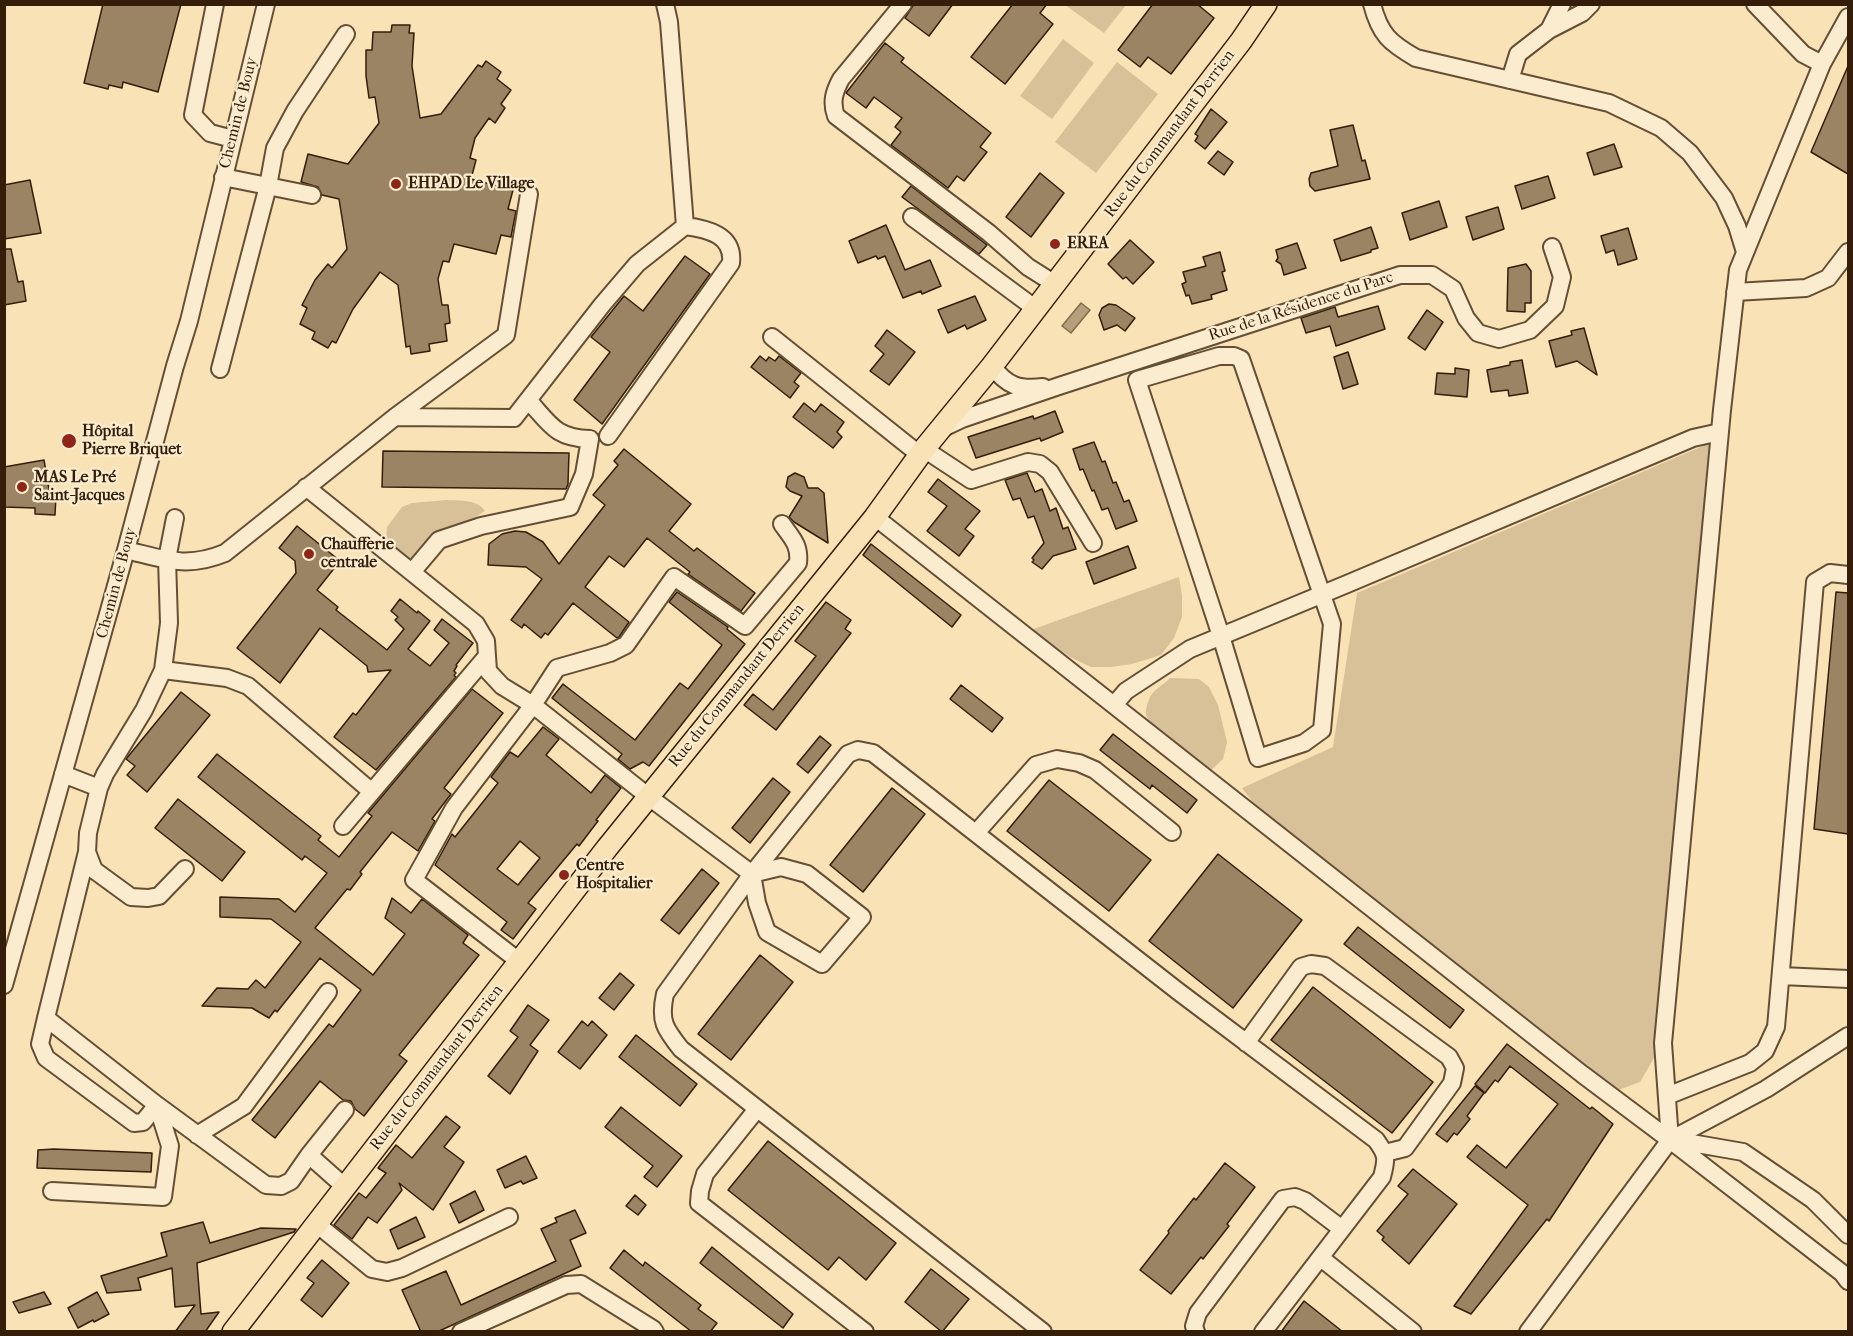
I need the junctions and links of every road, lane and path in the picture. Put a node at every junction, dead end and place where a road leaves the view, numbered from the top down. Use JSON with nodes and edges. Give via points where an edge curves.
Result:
{"nodes":[{"id":1,"x":215,"y":4,"type":"edge"},
{"id":2,"x":266,"y":4,"type":"edge"},
{"id":3,"x":666,"y":4,"type":"edge"},
{"id":4,"x":903,"y":4,"type":"edge"},
{"id":5,"x":1266,"y":4,"type":"edge"},
{"id":6,"x":1273,"y":4,"type":"edge"},
{"id":7,"x":1372,"y":4,"type":"edge"},
{"id":8,"x":1562,"y":4,"type":"edge"},
{"id":9,"x":1591,"y":4,"type":"edge"},
{"id":10,"x":1755,"y":4,"type":"edge"},
{"id":11,"x":1848,"y":17,"type":"edge"},
{"id":12,"x":1549,"y":30,"type":"junction"},
{"id":13,"x":346,"y":34,"type":"dead end"},
{"id":14,"x":1241,"y":41,"type":"junction"},
{"id":15,"x":1822,"y":64,"type":"junction"},
{"id":16,"x":1509,"y":80,"type":"junction"},
{"id":17,"x":233,"y":139,"type":"junction"},
{"id":18,"x":223,"y":177,"type":"junction"},
{"id":19,"x":268,"y":186,"type":"junction"},
{"id":20,"x":529,"y":194,"type":"dead end"},
{"id":21,"x":312,"y":195,"type":"dead end"},
{"id":22,"x":912,"y":217,"type":"dead end"},
{"id":23,"x":685,"y":226,"type":"junction"},
{"id":24,"x":1552,"y":247,"type":"dead end"},
{"id":25,"x":1745,"y":252,"type":"junction"},
{"id":26,"x":1848,"y":252,"type":"edge"},
{"id":27,"x":1055,"y":284,"type":"junction"},
{"id":28,"x":1735,"y":292,"type":"junction"},
{"id":29,"x":1036,"y":309,"type":"junction"},
{"id":30,"x":772,"y":337,"type":"dead end"},
{"id":31,"x":992,"y":366,"type":"junction"},
{"id":32,"x":220,"y":369,"type":"dead end"},
{"id":33,"x":1059,"y":386,"type":"junction"},
{"id":34,"x":528,"y":400,"type":"junction"},
{"id":35,"x":395,"y":417,"type":"junction"},
{"id":36,"x":938,"y":432,"type":"junction"},
{"id":37,"x":1720,"y":432,"type":"junction"},
{"id":38,"x":608,"y":436,"type":"dead end"},
{"id":39,"x":922,"y":452,"type":"junction"},
{"id":40,"x":306,"y":487,"type":"junction"},
{"id":41,"x":874,"y":517,"type":"junction"},
{"id":42,"x":175,"y":518,"type":"dead end"},
{"id":43,"x":782,"y":525,"type":"dead end"},
{"id":44,"x":1093,"y":543,"type":"dead end"},
{"id":45,"x":126,"y":550,"type":"junction"},
{"id":46,"x":167,"y":559,"type":"junction"},
{"id":47,"x":412,"y":572,"type":"junction"},
{"id":48,"x":1848,"y":575,"type":"edge"},
{"id":49,"x":1323,"y":594,"type":"junction"},
{"id":50,"x":1221,"y":636,"type":"junction"},
{"id":51,"x":487,"y":656,"type":"junction"},
{"id":52,"x":163,"y":670,"type":"junction"},
{"id":53,"x":532,"y":705,"type":"junction"},
{"id":54,"x":1114,"y":705,"type":"junction"},
{"id":55,"x":63,"y":774,"type":"junction"},
{"id":56,"x":99,"y":788,"type":"junction"},
{"id":57,"x":372,"y":792,"type":"junction"},
{"id":58,"x":649,"y":797,"type":"junction"},
{"id":59,"x":343,"y":826,"type":"dead end"},
{"id":60,"x":1172,"y":832,"type":"dead end"},
{"id":61,"x":976,"y":833,"type":"junction"},
{"id":62,"x":87,"y":852,"type":"junction"},
{"id":63,"x":185,"y":868,"type":"dead end"},
{"id":64,"x":752,"y":874,"type":"junction"},
{"id":65,"x":511,"y":955,"type":"dead end"},
{"id":66,"x":1781,"y":976,"type":"junction"},
{"id":67,"x":1848,"y":979,"type":"edge"},
{"id":68,"x":4,"y":985,"type":"edge"},
{"id":69,"x":328,"y":992,"type":"dead end"},
{"id":70,"x":46,"y":1018,"type":"junction"},
{"id":71,"x":1848,"y":1036,"type":"edge"},
{"id":72,"x":1246,"y":1042,"type":"junction"},
{"id":73,"x":1667,"y":1096,"type":"junction"},
{"id":74,"x":157,"y":1105,"type":"junction"},
{"id":75,"x":757,"y":1109,"type":"junction"},
{"id":76,"x":345,"y":1110,"type":"dead end"},
{"id":77,"x":197,"y":1135,"type":"junction"},
{"id":78,"x":1671,"y":1140,"type":"junction"},
{"id":79,"x":1385,"y":1153,"type":"junction"},
{"id":80,"x":309,"y":1155,"type":"junction"},
{"id":81,"x":345,"y":1187,"type":"junction"},
{"id":82,"x":52,"y":1191,"type":"dead end"},
{"id":83,"x":510,"y":1217,"type":"dead end"},
{"id":84,"x":316,"y":1225,"type":"junction"},
{"id":85,"x":1342,"y":1229,"type":"junction"},
{"id":86,"x":1848,"y":1234,"type":"edge"},
{"id":87,"x":1321,"y":1258,"type":"junction"},
{"id":88,"x":1848,"y":1281,"type":"edge"},
{"id":89,"x":233,"y":1332,"type":"edge"},
{"id":90,"x":461,"y":1332,"type":"edge"},
{"id":91,"x":655,"y":1332,"type":"edge"},
{"id":92,"x":865,"y":1332,"type":"edge"},
{"id":93,"x":1043,"y":1332,"type":"edge"},
{"id":94,"x":1196,"y":1332,"type":"edge"},
{"id":95,"x":1263,"y":1332,"type":"edge"},
{"id":96,"x":1413,"y":1332,"type":"edge"},
{"id":97,"x":1528,"y":1332,"type":"edge"}],
"edges":[{"from":1,"to":17,"type":"street","via":[[192,115],[210,134]]},
{"from":2,"to":17,"type":"street","name":"Chemin de Bouy"},
{"from":3,"to":23,"type":"street"},
{"from":4,"to":27,"type":"street","via":[[842,79],[833,99],[836,117]]},
{"from":5,"to":14,"type":"main road","name":"Rue du Commandant Derrien"},
{"from":6,"to":14,"type":"main road","name":"Rue du Commandant Derrien"},
{"from":7,"to":16,"type":"street","via":[[1379,27],[1394,45],[1416,58]]},
{"from":8,"to":12,"type":"street"},
{"from":9,"to":12,"type":"street"},
{"from":10,"to":15,"type":"street","via":[[1803,54]]},
{"from":11,"to":15,"type":"street"},
{"from":12,"to":16,"type":"street","via":[[1518,54]]},
{"from":13,"to":19,"type":"street","via":[[275,148]]},
{"from":14,"to":27,"type":"main road","name":"Rue du Commandant Derrien"},
{"from":15,"to":25,"type":"street"},
{"from":16,"to":25,"type":"street","via":[[1609,104],[1661,128],[1690,153],[1724,198]]},
{"from":17,"to":18,"type":"street","name":"Chemin de Bouy"},
{"from":18,"to":19,"type":"street"},
{"from":18,"to":45,"type":"street","name":"Chemin de Bouy","via":[[189,321]]},
{"from":19,"to":21,"type":"street"},
{"from":19,"to":32,"type":"street"},
{"from":20,"to":35,"type":"street","via":[[506,335]]},
{"from":22,"to":29,"type":"street"},
{"from":23,"to":34,"type":"street","via":[[637,264]]},
{"from":23,"to":38,"type":"street","via":[[705,229],[724,239],[732,252],[731,263]]},
{"from":24,"to":33,"type":"street","name":"Rue de la Résidence du Parc","via":[[1562,277],[1555,306],[1530,330],[1499,339],[1478,333],[1466,318],[1453,289],[1432,274],[1400,275]]},
{"from":25,"to":28,"type":"street"},
{"from":26,"to":28,"type":"street","via":[[1828,278],[1806,288]]},
{"from":27,"to":29,"type":"main road","name":"Rue du Commandant Derrien"},
{"from":28,"to":37,"type":"street"},
{"from":29,"to":31,"type":"main road","name":"Rue du Commandant Derrien"},
{"from":30,"to":39,"type":"street"},
{"from":31,"to":33,"type":"street","name":"Rue de la Résidence du Parc","via":[[1003,379],[1021,388]]},
{"from":31,"to":36,"type":"main road","name":"Rue du Commandant Derrien"},
{"from":33,"to":36,"type":"street","name":"Rue de la Résidence du Parc","via":[[962,419]]},
{"from":34,"to":35,"type":"street","via":[[514,418]]},
{"from":34,"to":47,"type":"street","via":[[556,431],[572,439],[590,439],[584,474],[570,507],[481,526],[439,540]]},
{"from":35,"to":40,"type":"street"},
{"from":36,"to":39,"type":"main road","name":"Rue du Commandant Derrien"},
{"from":37,"to":49,"type":"street","via":[[1693,438]]},
{"from":37,"to":73,"type":"street","via":[[1663,1043]]},
{"from":39,"to":41,"type":"main road","name":"Rue du Commandant Derrien"},
{"from":39,"to":44,"type":"street","via":[[971,480],[1028,462],[1040,464],[1050,472]]},
{"from":40,"to":46,"type":"street","via":[[225,553],[209,560],[184,563]]},
{"from":40,"to":47,"type":"street"},
{"from":41,"to":54,"type":"street"},
{"from":41,"to":58,"type":"main road","name":"Rue du Commandant Derrien"},
{"from":42,"to":46,"type":"street"},
{"from":43,"to":53,"type":"street","via":[[800,553],[798,563],[745,626],[674,577],[627,645],[557,668]]},
{"from":45,"to":46,"type":"street"},
{"from":45,"to":55,"type":"street","name":"Chemin de Bouy"},
{"from":46,"to":52,"type":"street","via":[[169,623]]},
{"from":47,"to":51,"type":"street","via":[[476,624],[486,641]]},
{"from":48,"to":66,"type":"street","via":[[1830,573],[1815,582]]},
{"from":49,"to":50,"type":"street"},
{"from":49,"to":50,"type":"street","via":[[1332,624],[1322,730],[1304,742],[1258,758]]},
{"from":49,"to":50,"type":"street","via":[[1241,359],[1219,356],[1137,380]]},
{"from":50,"to":54,"type":"street","via":[[1174,659],[1126,691]]},
{"from":51,"to":53,"type":"street","via":[[488,671],[502,686]]},
{"from":51,"to":57,"type":"street"},
{"from":52,"to":56,"type":"street"},
{"from":52,"to":57,"type":"street","via":[[227,678],[248,686]]},
{"from":53,"to":58,"type":"street"},
{"from":53,"to":65,"type":"street","via":[[454,808],[414,880]]},
{"from":54,"to":78,"type":"street"},
{"from":55,"to":56,"type":"street"},
{"from":55,"to":68,"type":"street","name":"Chemin de Bouy"},
{"from":56,"to":62,"type":"street"},
{"from":57,"to":59,"type":"street"},
{"from":58,"to":64,"type":"street"},
{"from":58,"to":81,"type":"main road","name":"Rue du Commandant Derrien"},
{"from":60,"to":61,"type":"street","via":[[1095,770],[1057,759],[1036,765]]},
{"from":61,"to":64,"type":"street","via":[[873,753],[858,750],[848,754]]},
{"from":61,"to":72,"type":"street"},
{"from":62,"to":63,"type":"street","via":[[94,870],[131,897],[159,897]]},
{"from":62,"to":70,"type":"street"},
{"from":64,"to":64,"type":"street","via":[[781,867],[807,874],[862,917],[822,964],[767,932]]},
{"from":64,"to":75,"type":"street","via":[[664,994],[662,1009],[669,1034],[681,1050]]},
{"from":66,"to":67,"type":"street"},
{"from":66,"to":73,"type":"street","via":[[1776,1027],[1765,1051],[1750,1063]]},
{"from":69,"to":77,"type":"street","via":[[244,1106]]},
{"from":70,"to":74,"type":"street"},
{"from":70,"to":74,"type":"street","via":[[40,1044],[46,1058],[134,1123],[143,1122]]},
{"from":71,"to":78,"type":"street","via":[[1766,1089]]},
{"from":72,"to":79,"type":"street","via":[[1376,1140]]},
{"from":72,"to":79,"type":"street","via":[[1301,967],[1311,964],[1324,966],[1449,1057],[1455,1068],[1452,1083],[1405,1148]]},
{"from":73,"to":78,"type":"street"},
{"from":74,"to":77,"type":"street"},
{"from":74,"to":82,"type":"street","via":[[170,1146],[163,1197]]},
{"from":75,"to":92,"type":"street","via":[[705,1174],[699,1203]]},
{"from":75,"to":93,"type":"street"},
{"from":76,"to":80,"type":"street"},
{"from":77,"to":80,"type":"street","via":[[266,1185],[281,1186],[291,1181]]},
{"from":78,"to":86,"type":"street","via":[[1743,1152],[1813,1200]]},
{"from":78,"to":88,"type":"street"},
{"from":78,"to":97,"type":"street"},
{"from":79,"to":85,"type":"street","via":[[1382,1177]]},
{"from":80,"to":81,"type":"street"},
{"from":81,"to":84,"type":"main road","name":"Rue du Commandant Derrien"},
{"from":83,"to":84,"type":"street","via":[[387,1272],[372,1269]]},
{"from":84,"to":89,"type":"main road","name":"Rue du Commandant Derrien"},
{"from":85,"to":87,"type":"street"},
{"from":85,"to":94,"type":"street","via":[[1305,1201],[1295,1197],[1283,1199],[1198,1312]]},
{"from":87,"to":95,"type":"street"},
{"from":87,"to":96,"type":"street"},
{"from":90,"to":91,"type":"street","via":[[566,1285],[581,1284]]}]}
